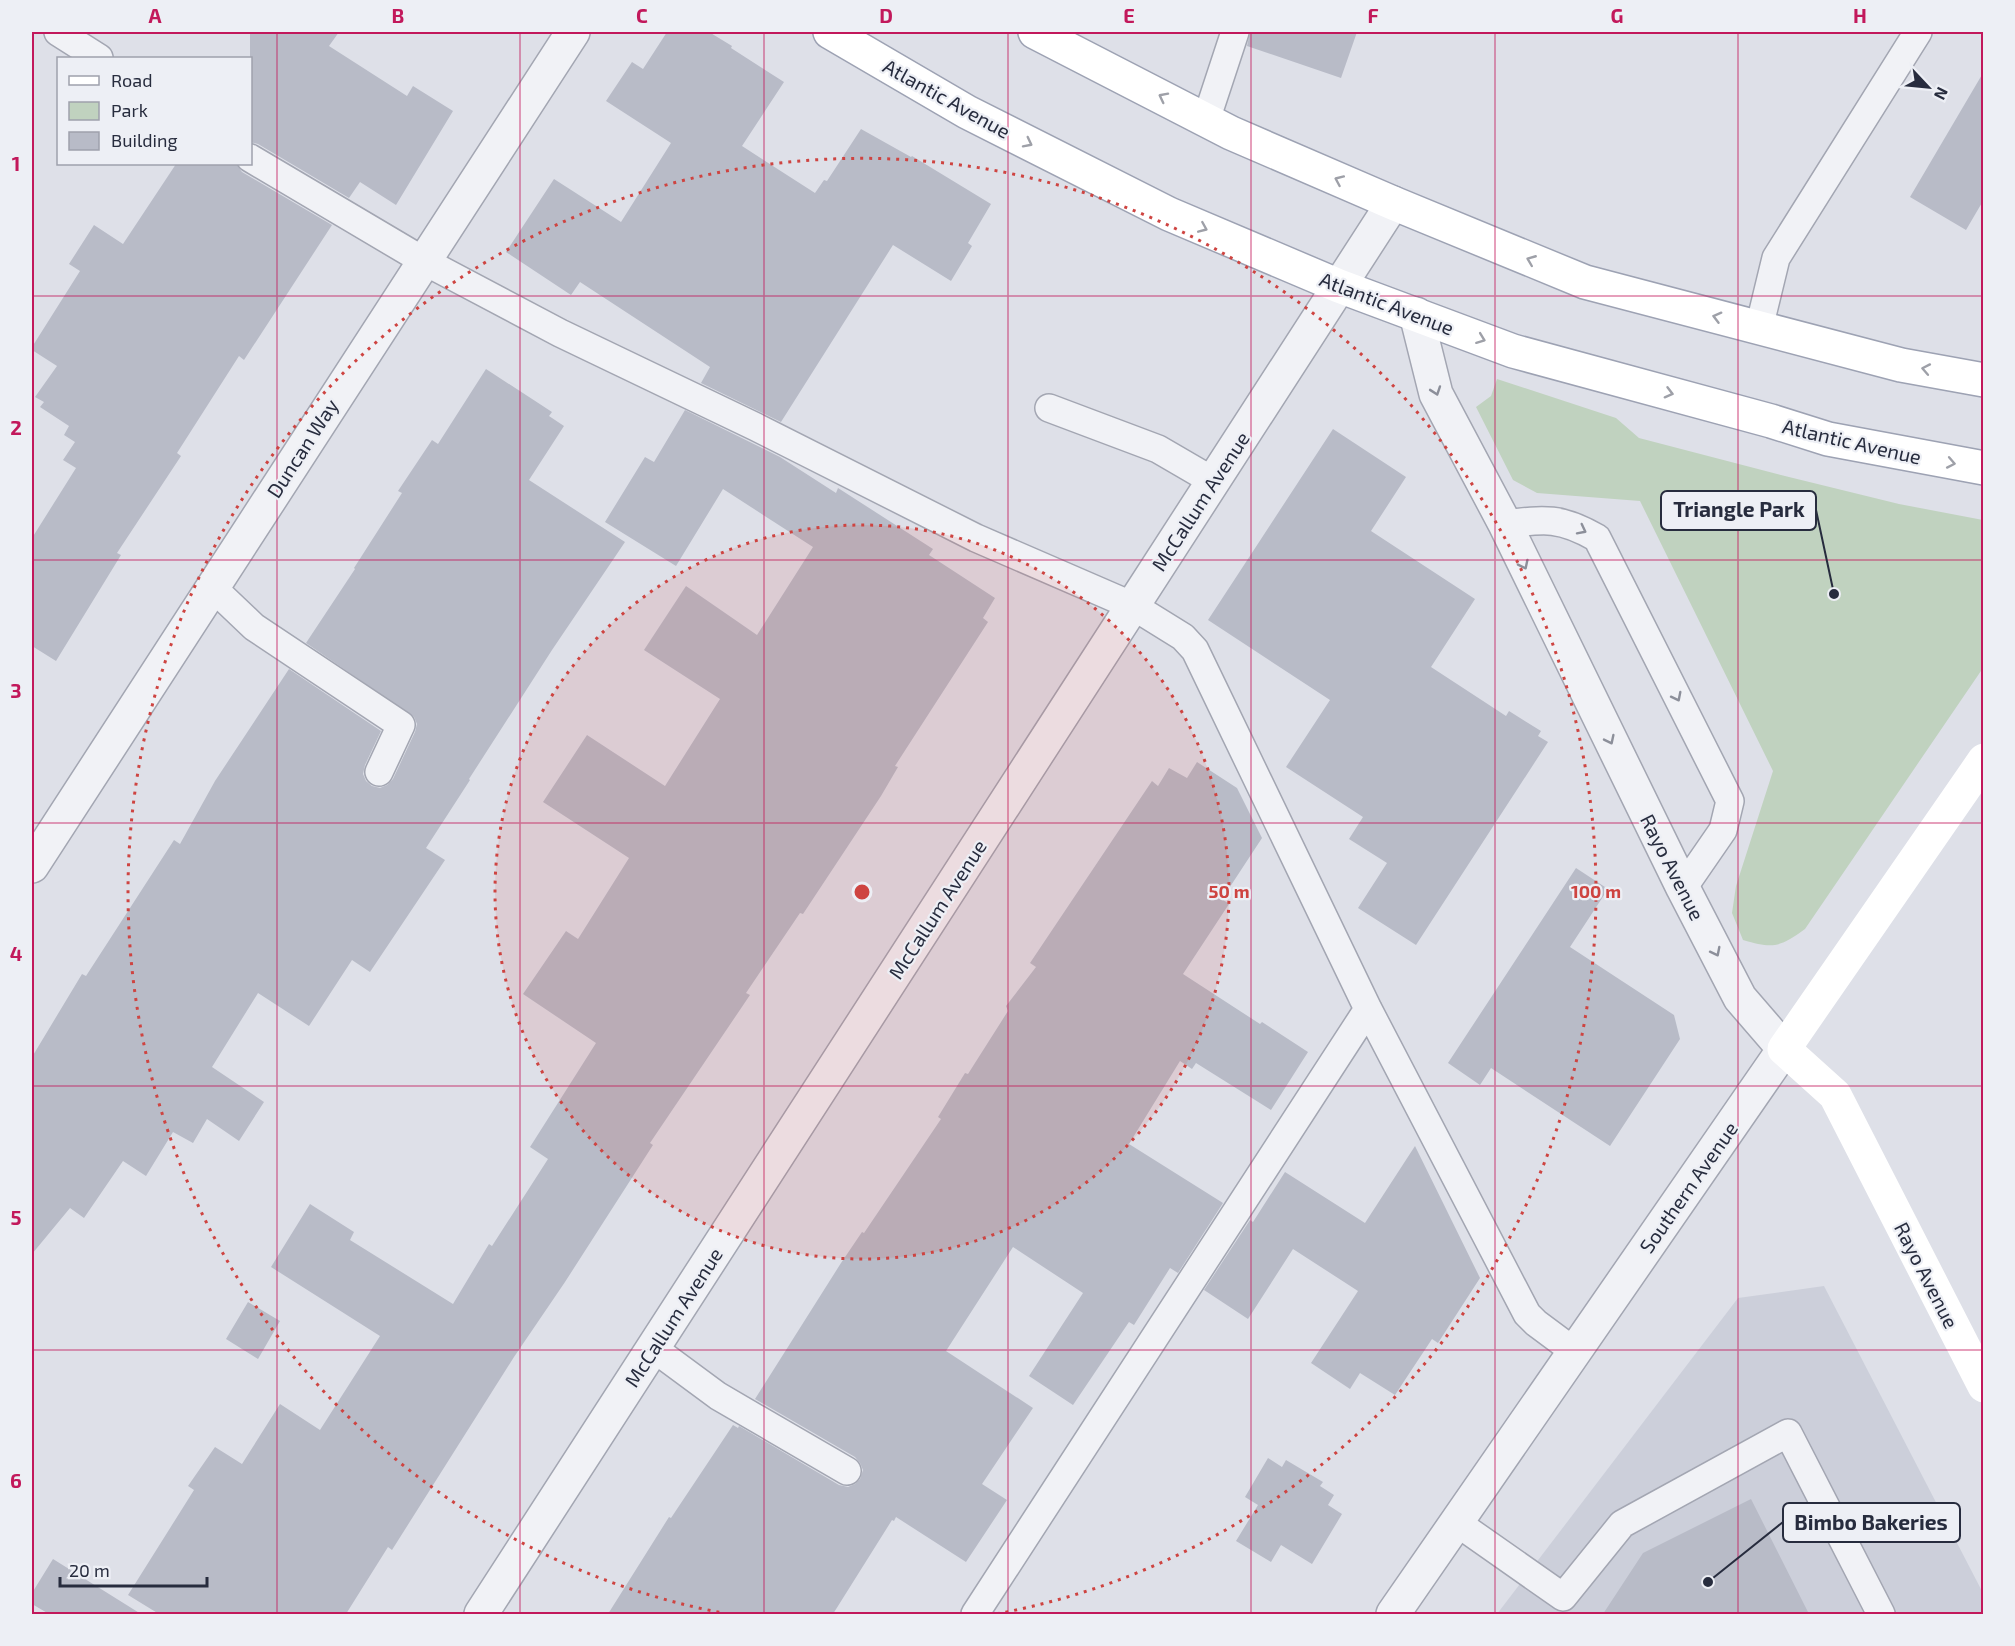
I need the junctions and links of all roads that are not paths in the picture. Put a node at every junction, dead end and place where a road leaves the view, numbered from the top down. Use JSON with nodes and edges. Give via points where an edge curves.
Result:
{"nodes":[{"id":1,"x":58,"y":32,"type":"edge"},
{"id":2,"x":573,"y":32,"type":"edge"},
{"id":3,"x":830,"y":32,"type":"edge"},
{"id":4,"x":1035,"y":32,"type":"edge"},
{"id":5,"x":1235,"y":32,"type":"edge"},
{"id":6,"x":1918,"y":32,"type":"edge"},
{"id":7,"x":1077,"y":42,"type":"edge"},
{"id":8,"x":97,"y":57,"type":"edge"},
{"id":9,"x":1206,"y":120,"type":"junction"},
{"id":10,"x":252,"y":159,"type":"edge"},
{"id":11,"x":1393,"y":203,"type":"junction"},
{"id":12,"x":424,"y":261,"type":"junction"},
{"id":13,"x":1339,"y":286,"type":"junction"},
{"id":14,"x":1416,"y":314,"type":"junction"},
{"id":15,"x":1759,"y":328,"type":"junction"},
{"id":16,"x":1983,"y":380,"type":"edge"},
{"id":17,"x":1050,"y":408,"type":"dead end"},
{"id":18,"x":1983,"y":468,"type":"edge"},
{"id":19,"x":1213,"y":481,"type":"junction"},
{"id":20,"x":1504,"y":524,"type":"junction"},
{"id":21,"x":212,"y":587,"type":"junction"},
{"id":22,"x":1132,"y":606,"type":"junction"},
{"id":23,"x":1983,"y":760,"type":"edge"},
{"id":24,"x":379,"y":772,"type":"dead end"},
{"id":25,"x":32,"y":866,"type":"edge"},
{"id":26,"x":1683,"y":888,"type":"junction"},
{"id":27,"x":1368,"y":1009,"type":"junction"},
{"id":28,"x":1784,"y":1049,"type":"junction"},
{"id":29,"x":652,"y":1348,"type":"junction"},
{"id":30,"x":1575,"y":1352,"type":"junction"},
{"id":31,"x":1983,"y":1386,"type":"edge"},
{"id":32,"x":847,"y":1471,"type":"dead end"},
{"id":33,"x":1456,"y":1522,"type":"junction"},
{"id":34,"x":481,"y":1614,"type":"edge"},
{"id":35,"x":975,"y":1614,"type":"edge"},
{"id":36,"x":1393,"y":1614,"type":"edge"},
{"id":37,"x":1881,"y":1614,"type":"edge"}],
"edges":[{"from":1,"to":8,"type":"lane"},
{"from":2,"to":12,"type":"street","name":"Duncan Way"},
{"from":3,"to":13,"type":"main road","name":"Atlantic Avenue","one_way":true,"via":[[967,112],[1169,214]]},
{"from":4,"to":7,"type":"main road"},
{"from":5,"to":9,"type":"lane"},
{"from":6,"to":15,"type":"lane","via":[[1776,258]]},
{"from":9,"to":7,"type":"main road","one_way":true},
{"from":11,"to":9,"type":"main road","one_way":true},
{"from":10,"to":12,"type":"lane"},
{"from":11,"to":13,"type":"street","name":"McCallum Avenue"},
{"from":15,"to":11,"type":"main road","one_way":true,"via":[[1585,282]]},
{"from":12,"to":21,"type":"street","name":"Duncan Way"},
{"from":12,"to":22,"type":"lane","via":[[560,333],[976,538]]},
{"from":13,"to":14,"type":"main road","name":"Atlantic Avenue"},
{"from":13,"to":19,"type":"street","name":"McCallum Avenue"},
{"from":14,"to":18,"type":"main road","name":"Atlantic Avenue","one_way":true,"via":[[1513,351],[1828,439]]},
{"from":14,"to":20,"type":"street","name":"Rayo Avenue","one_way":true,"via":[[1436,394]]},
{"from":16,"to":15,"type":"main road","one_way":true},
{"from":17,"to":19,"type":"lane","via":[[1158,449]]},
{"from":19,"to":22,"type":"street","name":"McCallum Avenue"},
{"from":20,"to":26,"type":"street","name":"Rayo Avenue","one_way":true},
{"from":20,"to":26,"type":"lane","one_way":true,"via":[[1543,520],[1575,526],[1598,538],[1730,801],[1723,830]]},
{"from":21,"to":24,"type":"lane","via":[[254,627],[401,725]]},
{"from":21,"to":25,"type":"street","name":"Duncan Way"},
{"from":22,"to":27,"type":"lane","via":[[1182,637],[1195,650]]},
{"from":22,"to":29,"type":"street","name":"McCallum Avenue"},
{"from":23,"to":28,"type":"main road","name":"Southern Avenue"},
{"from":26,"to":28,"type":"street","name":"Rayo Avenue","one_way":true,"via":[[1740,998]]},
{"from":27,"to":30,"type":"lane","via":[[1527,1314]]},
{"from":27,"to":35,"type":"lane"},
{"from":28,"to":30,"type":"street","name":"Southern Avenue"},
{"from":28,"to":31,"type":"main road","name":"Rayo Avenue","via":[[1835,1095]]},
{"from":29,"to":32,"type":"lane","via":[[718,1396]]},
{"from":29,"to":34,"type":"street","name":"McCallum Avenue"},
{"from":30,"to":33,"type":"street","name":"Southern Avenue"},
{"from":33,"to":36,"type":"street","name":"Southern Avenue"},
{"from":33,"to":37,"type":"lane","via":[[1563,1597],[1622,1524],[1788,1433]]}]}
